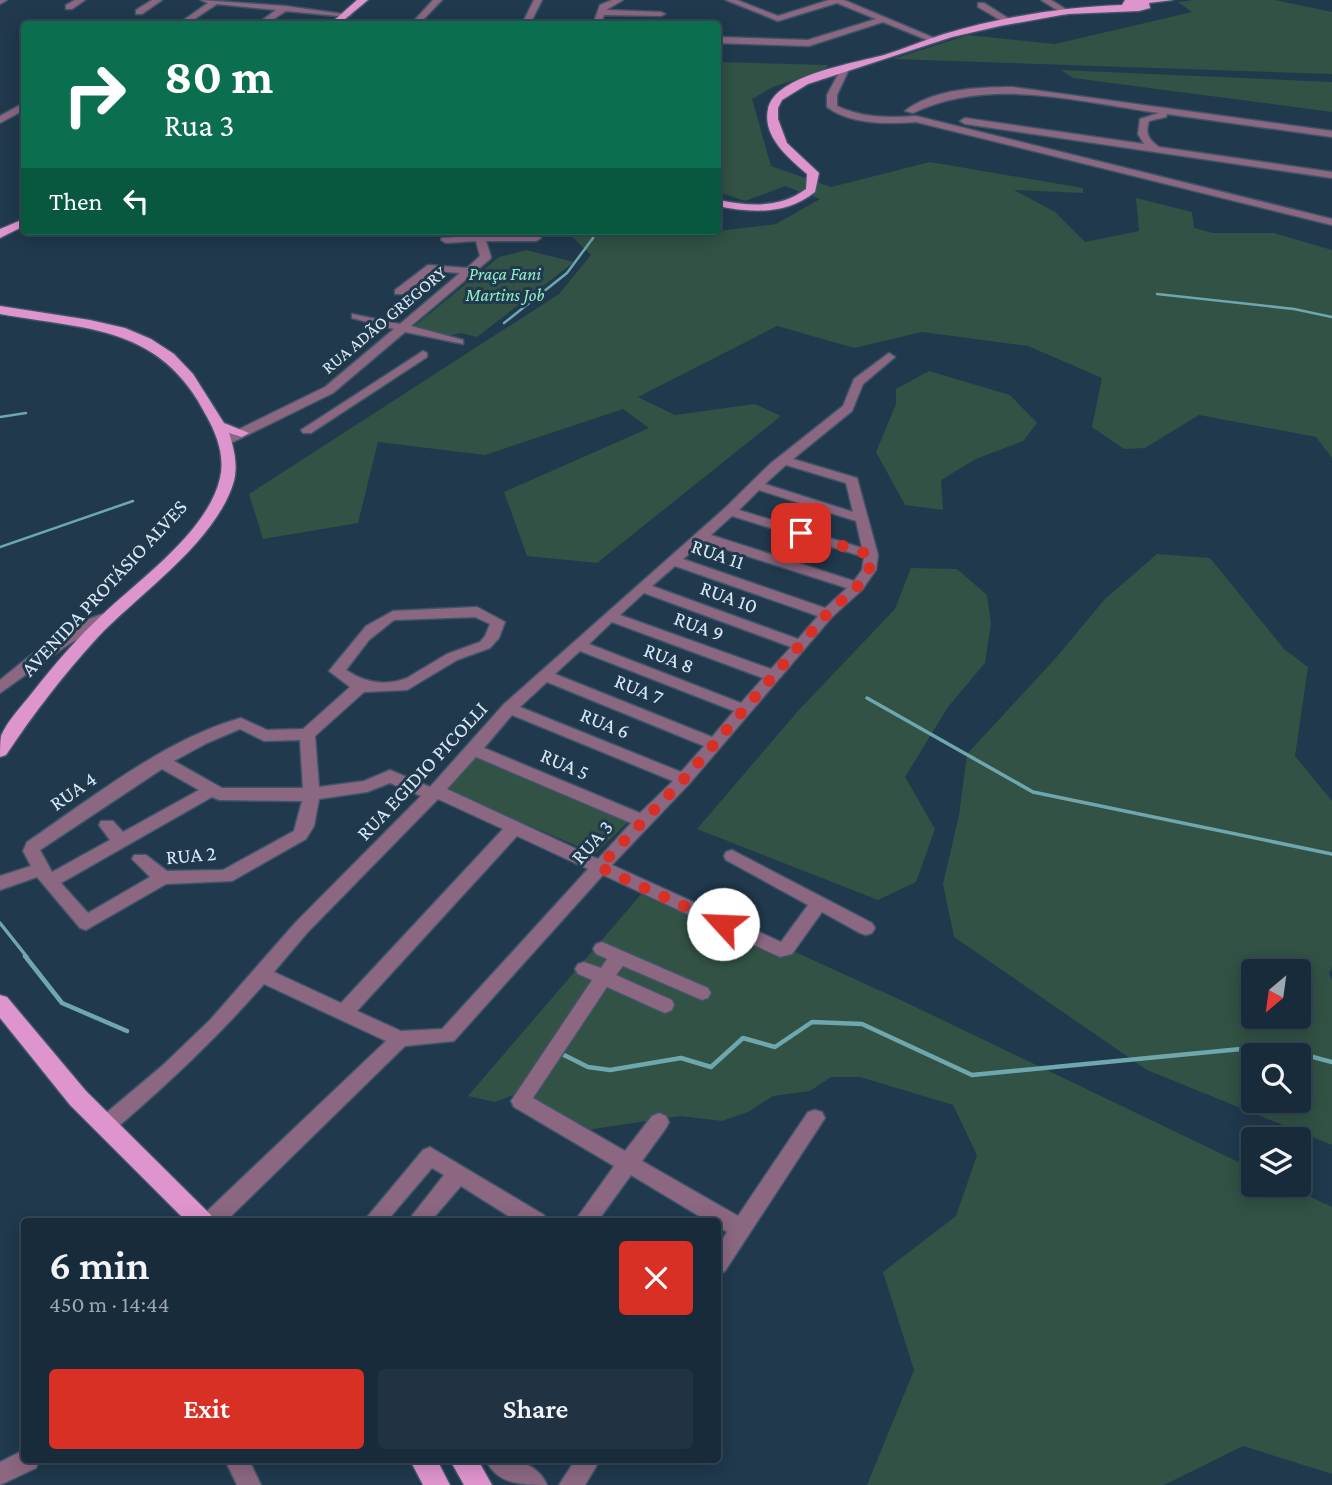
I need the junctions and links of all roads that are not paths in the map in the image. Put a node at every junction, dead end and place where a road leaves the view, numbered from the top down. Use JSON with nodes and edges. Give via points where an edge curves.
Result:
{"nodes":[{"id":1,"x":81,"y":0,"type":"edge"},
{"id":2,"x":158,"y":0,"type":"edge"},
{"id":3,"x":205,"y":0,"type":"edge"},
{"id":4,"x":363,"y":0,"type":"edge"},
{"id":5,"x":438,"y":0,"type":"edge"},
{"id":6,"x":538,"y":0,"type":"edge"},
{"id":7,"x":619,"y":0,"type":"edge"},
{"id":8,"x":729,"y":0,"type":"edge"},
{"id":9,"x":837,"y":0,"type":"edge"},
{"id":10,"x":1045,"y":0,"type":"edge"},
{"id":11,"x":216,"y":1,"type":"edge"},
{"id":12,"x":1163,"y":1,"type":"edge"},
{"id":13,"x":262,"y":3,"type":"edge"},
{"id":14,"x":1133,"y":3,"type":"edge"},
{"id":15,"x":981,"y":5,"type":"dead end"},
{"id":16,"x":69,"y":7,"type":"dead end"},
{"id":17,"x":285,"y":8,"type":"junction"},
{"id":18,"x":139,"y":12,"type":"dead end"},
{"id":19,"x":601,"y":12,"type":"junction"},
{"id":20,"x":1068,"y":13,"type":"junction"},
{"id":21,"x":661,"y":14,"type":"dead end"},
{"id":22,"x":347,"y":15,"type":"junction"},
{"id":23,"x":884,"y":19,"type":"junction"},
{"id":24,"x":186,"y":21,"type":"edge"},
{"id":25,"x":266,"y":21,"type":"edge"},
{"id":26,"x":338,"y":21,"type":"edge"},
{"id":27,"x":418,"y":21,"type":"edge"},
{"id":28,"x":528,"y":21,"type":"edge"},
{"id":29,"x":598,"y":21,"type":"edge"},
{"id":30,"x":1010,"y":22,"type":"junction"},
{"id":31,"x":721,"y":40,"type":"edge"},
{"id":32,"x":935,"y":40,"type":"junction"},
{"id":33,"x":846,"y":67,"type":"junction"},
{"id":34,"x":1124,"y":106,"type":"junction"},
{"id":35,"x":21,"y":108,"type":"edge"},
{"id":36,"x":1176,"y":113,"type":"junction"},
{"id":37,"x":919,"y":114,"type":"junction"},
{"id":38,"x":1145,"y":119,"type":"junction"},
{"id":39,"x":0,"y":120,"type":"edge"},
{"id":40,"x":960,"y":120,"type":"junction"},
{"id":41,"x":942,"y":125,"type":"junction"},
{"id":42,"x":1332,"y":134,"type":"edge"},
{"id":43,"x":1157,"y":150,"type":"junction"},
{"id":44,"x":1332,"y":175,"type":"edge"},
{"id":45,"x":721,"y":204,"type":"edge"},
{"id":46,"x":1332,"y":222,"type":"edge"},
{"id":47,"x":21,"y":223,"type":"edge"},
{"id":48,"x":0,"y":233,"type":"edge"},
{"id":49,"x":536,"y":238,"type":"dead end"},
{"id":50,"x":480,"y":239,"type":"junction"},
{"id":51,"x":446,"y":240,"type":"dead end"},
{"id":52,"x":469,"y":271,"type":"junction"},
{"id":53,"x":399,"y":292,"type":"dead end"},
{"id":54,"x":0,"y":310,"type":"edge"},
{"id":55,"x":356,"y":316,"type":"dead end"},
{"id":56,"x":402,"y":329,"type":"junction"},
{"id":57,"x":459,"y":342,"type":"dead end"},
{"id":58,"x":423,"y":355,"type":"dead end"},
{"id":59,"x":889,"y":357,"type":"dead end"},
{"id":60,"x":329,"y":390,"type":"junction"},
{"id":61,"x":358,"y":402,"type":"junction"},
{"id":62,"x":307,"y":430,"type":"dead end"},
{"id":63,"x":222,"y":433,"type":"junction"},
{"id":64,"x":242,"y":433,"type":"joint"},
{"id":65,"x":784,"y":460,"type":"junction"},
{"id":66,"x":755,"y":485,"type":"junction"},
{"id":67,"x":730,"y":511,"type":"junction"},
{"id":68,"x":862,"y":519,"type":"junction"},
{"id":69,"x":700,"y":536,"type":"junction"},
{"id":70,"x":871,"y":555,"type":"junction"},
{"id":71,"x":674,"y":561,"type":"junction"},
{"id":72,"x":857,"y":587,"type":"junction"},
{"id":73,"x":643,"y":588,"type":"junction"},
{"id":74,"x":827,"y":614,"type":"junction"},
{"id":75,"x":610,"y":616,"type":"junction"},
{"id":76,"x":106,"y":618,"type":"junction"},
{"id":77,"x":578,"y":645,"type":"junction"},
{"id":78,"x":800,"y":645,"type":"junction"},
{"id":79,"x":546,"y":676,"type":"junction"},
{"id":80,"x":774,"y":676,"type":"junction"},
{"id":81,"x":360,"y":687,"type":"junction"},
{"id":82,"x":0,"y":688,"type":"edge"},
{"id":83,"x":509,"y":708,"type":"junction"},
{"id":84,"x":745,"y":710,"type":"junction"},
{"id":85,"x":307,"y":734,"type":"junction"},
{"id":86,"x":715,"y":744,"type":"junction"},
{"id":87,"x":0,"y":749,"type":"edge"},
{"id":88,"x":472,"y":749,"type":"junction"},
{"id":89,"x":163,"y":762,"type":"junction"},
{"id":90,"x":684,"y":779,"type":"junction"},
{"id":91,"x":212,"y":790,"type":"junction"},
{"id":92,"x":435,"y":793,"type":"junction"},
{"id":93,"x":310,"y":794,"type":"junction"},
{"id":94,"x":642,"y":821,"type":"junction"},
{"id":95,"x":107,"y":825,"type":"dead end"},
{"id":96,"x":515,"y":827,"type":"junction"},
{"id":97,"x":122,"y":842,"type":"junction"},
{"id":98,"x":732,"y":856,"type":"dead end"},
{"id":99,"x":140,"y":859,"type":"dead end"},
{"id":100,"x":599,"y":867,"type":"junction"},
{"id":101,"x":45,"y":876,"type":"junction"},
{"id":102,"x":163,"y":878,"type":"junction"},
{"id":103,"x":0,"y":883,"type":"edge"},
{"id":104,"x":819,"y":903,"type":"junction"},
{"id":105,"x":866,"y":928,"type":"dead end"},
{"id":106,"x":584,"y":969,"type":"dead end"},
{"id":107,"x":262,"y":975,"type":"junction"},
{"id":108,"x":604,"y":978,"type":"junction"},
{"id":109,"x":702,"y":993,"type":"dead end"},
{"id":110,"x":0,"y":1003,"type":"edge"},
{"id":111,"x":665,"y":1005,"type":"dead end"},
{"id":112,"x":345,"y":1012,"type":"junction"},
{"id":113,"x":400,"y":1040,"type":"junction"},
{"id":114,"x":815,"y":1118,"type":"dead end"},
{"id":115,"x":659,"y":1122,"type":"dead end"},
{"id":116,"x":106,"y":1125,"type":"junction"},
{"id":117,"x":628,"y":1163,"type":"junction"},
{"id":118,"x":459,"y":1173,"type":"junction"},
{"id":119,"x":199,"y":1218,"type":"edge"},
{"id":120,"x":214,"y":1218,"type":"edge"},
{"id":121,"x":376,"y":1218,"type":"edge"},
{"id":122,"x":420,"y":1218,"type":"edge"},
{"id":123,"x":531,"y":1218,"type":"edge"},
{"id":124,"x":587,"y":1218,"type":"edge"},
{"id":125,"x":741,"y":1229,"type":"junction"},
{"id":126,"x":721,"y":1259,"type":"edge"},
{"id":127,"x":22,"y":1463,"type":"edge"},
{"id":128,"x":238,"y":1463,"type":"edge"},
{"id":129,"x":424,"y":1463,"type":"edge"},
{"id":130,"x":465,"y":1463,"type":"edge"},
{"id":131,"x":502,"y":1463,"type":"edge"},
{"id":132,"x":586,"y":1463,"type":"edge"},
{"id":133,"x":0,"y":1475,"type":"edge"},
{"id":134,"x":249,"y":1485,"type":"edge"},
{"id":135,"x":437,"y":1485,"type":"edge"},
{"id":136,"x":478,"y":1485,"type":"edge"},
{"id":137,"x":535,"y":1485,"type":"edge"},
{"id":138,"x":571,"y":1485,"type":"edge"}],
"edges":[{"from":1,"to":16,"type":"street"},
{"from":2,"to":18,"type":"street"},
{"from":3,"to":11,"type":"street"},
{"from":4,"to":22,"type":"main road"},
{"from":5,"to":27,"type":"street"},
{"from":6,"to":28,"type":"street"},
{"from":7,"to":19,"type":"street"},
{"from":8,"to":9,"type":"street","via":[[774,19]]},
{"from":9,"to":23,"type":"street"},
{"from":10,"to":20,"type":"street"},
{"from":11,"to":13,"type":"street"},
{"from":11,"to":24,"type":"street"},
{"from":12,"to":14,"type":"main road"},
{"from":13,"to":17,"type":"street"},
{"from":14,"to":20,"type":"main road"},
{"from":15,"to":30,"type":"street"},
{"from":17,"to":22,"type":"street"},
{"from":17,"to":25,"type":"street"},
{"from":19,"to":21,"type":"street"},
{"from":19,"to":29,"type":"street"},
{"from":20,"to":30,"type":"main road"},
{"from":22,"to":26,"type":"main road"},
{"from":23,"to":31,"type":"street","via":[[809,43]]},
{"from":23,"to":32,"type":"street"},
{"from":30,"to":32,"type":"main road"},
{"from":32,"to":33,"type":"main road"},
{"from":33,"to":37,"type":"street","via":[[832,95],[832,107],[848,116],[876,120]]},
{"from":33,"to":45,"type":"main road","via":[[790,89],[773,107],[775,133],[786,150],[813,173],[811,190],[802,198],[766,209]]},
{"from":34,"to":36,"type":"street"},
{"from":34,"to":37,"type":"street","via":[[990,89],[946,96]]},
{"from":34,"to":38,"type":"street"},
{"from":35,"to":39,"type":"street"},
{"from":36,"to":38,"type":"street"},
{"from":36,"to":42,"type":"street"},
{"from":37,"to":40,"type":"street"},
{"from":37,"to":41,"type":"street"},
{"from":38,"to":43,"type":"street","via":[[1144,140]]},
{"from":40,"to":41,"type":"street"},
{"from":40,"to":43,"type":"street"},
{"from":41,"to":46,"type":"street"},
{"from":43,"to":44,"type":"street"},
{"from":47,"to":48,"type":"main road"},
{"from":49,"to":50,"type":"street"},
{"from":50,"to":51,"type":"street"},
{"from":50,"to":52,"type":"street","name":"RUA ADÃO GREGORY","via":[[485,257]]},
{"from":52,"to":53,"type":"street","via":[[432,267]]},
{"from":52,"to":56,"type":"street","name":"RUA ADÃO GREGORY"},
{"from":54,"to":63,"type":"main road","name":"AVENIDA PROTÁSIO ALVES","via":[[92,323],[145,340],[196,385]]},
{"from":55,"to":56,"type":"street"},
{"from":56,"to":57,"type":"street"},
{"from":56,"to":60,"type":"street","name":"RUA ADÃO GREGORY"},
{"from":58,"to":61,"type":"street"},
{"from":59,"to":65,"type":"street","name":"RUA EGIDIO PICOLLI","via":[[859,382],[848,408]]},
{"from":60,"to":61,"type":"street"},
{"from":60,"to":64,"type":"street","name":"RUA ADÃO GREGORY"},
{"from":61,"to":62,"type":"street"},
{"from":63,"to":64,"type":"main road"},
{"from":63,"to":76,"type":"main road","name":"AVENIDA PROTÁSIO ALVES","via":[[228,468],[221,497],[188,541]]},
{"from":65,"to":66,"type":"street","name":"RUA EGIDIO PICOLLI"},
{"from":65,"to":68,"type":"street","via":[[852,481]]},
{"from":66,"to":67,"type":"street","name":"RUA EGIDIO PICOLLI"},
{"from":66,"to":68,"type":"street"},
{"from":67,"to":69,"type":"street","name":"RUA EGIDIO PICOLLI"},
{"from":67,"to":70,"type":"street"},
{"from":68,"to":70,"type":"street"},
{"from":69,"to":71,"type":"street","name":"RUA EGIDIO PICOLLI"},
{"from":69,"to":72,"type":"street"},
{"from":70,"to":72,"type":"street","name":"RUA 3","via":[[869,570]]},
{"from":71,"to":73,"type":"street","name":"RUA EGIDIO PICOLLI"},
{"from":71,"to":74,"type":"street","name":"RUA 11"},
{"from":72,"to":74,"type":"street","name":"RUA 3"},
{"from":73,"to":75,"type":"street","name":"RUA EGIDIO PICOLLI"},
{"from":73,"to":78,"type":"street","name":"RUA 10"},
{"from":74,"to":78,"type":"street","name":"RUA 3"},
{"from":75,"to":77,"type":"street","name":"RUA EGIDIO PICOLLI"},
{"from":75,"to":80,"type":"street","name":"RUA 9"},
{"from":76,"to":82,"type":"street","via":[[63,640]]},
{"from":76,"to":87,"type":"main road","name":"AVENIDA PROTÁSIO ALVES"},
{"from":77,"to":79,"type":"street","name":"RUA EGIDIO PICOLLI"},
{"from":77,"to":84,"type":"street","name":"RUA 8"},
{"from":78,"to":80,"type":"street","name":"RUA 3"},
{"from":79,"to":83,"type":"street","name":"RUA EGIDIO PICOLLI"},
{"from":79,"to":86,"type":"street","name":"RUA 7"},
{"from":80,"to":84,"type":"street","name":"RUA 3"},
{"from":81,"to":81,"type":"street","via":[[412,682],[452,657],[485,645],[498,622],[477,612],[387,617],[367,633],[337,671]]},
{"from":81,"to":85,"type":"street"},
{"from":83,"to":88,"type":"street","name":"RUA EGIDIO PICOLLI"},
{"from":83,"to":90,"type":"street","name":"RUA 6"},
{"from":84,"to":86,"type":"street","name":"RUA 3"},
{"from":85,"to":89,"type":"street","via":[[264,736],[239,723]]},
{"from":85,"to":93,"type":"street"},
{"from":86,"to":90,"type":"street","name":"RUA 3"},
{"from":88,"to":92,"type":"street","name":"RUA EGIDIO PICOLLI"},
{"from":88,"to":94,"type":"street","name":"RUA 5"},
{"from":89,"to":91,"type":"street"},
{"from":89,"to":101,"type":"street","name":"RUA 4","via":[[33,846],[31,851]]},
{"from":90,"to":94,"type":"street","name":"RUA 3"},
{"from":91,"to":93,"type":"street","via":[[219,794]]},
{"from":91,"to":97,"type":"street"},
{"from":92,"to":93,"type":"street","via":[[390,776],[367,786]]},
{"from":92,"to":96,"type":"street"},
{"from":92,"to":107,"type":"street","name":"RUA EGIDIO PICOLLI","via":[[301,928]]},
{"from":93,"to":102,"type":"street","name":"RUA 2","via":[[307,825],[300,835],[226,876]]},
{"from":94,"to":100,"type":"street","name":"RUA 3"},
{"from":95,"to":97,"type":"street"},
{"from":96,"to":100,"type":"street"},
{"from":96,"to":112,"type":"street"},
{"from":97,"to":101,"type":"street"},
{"from":98,"to":104,"type":"street"},
{"from":99,"to":102,"type":"street"},
{"from":100,"to":104,"type":"street","via":[[780,950],[786,949]]},
{"from":100,"to":113,"type":"street","name":"RUA 3","via":[[447,1036]]},
{"from":101,"to":102,"type":"street","name":"RUA 2","via":[[86,923]]},
{"from":101,"to":103,"type":"street"},
{"from":104,"to":105,"type":"street"},
{"from":106,"to":108,"type":"street"},
{"from":107,"to":112,"type":"street"},
{"from":107,"to":116,"type":"street","name":"RUA EGIDIO PICOLLI","via":[[169,1072]]},
{"from":108,"to":109,"type":"street","via":[[611,953]]},
{"from":108,"to":111,"type":"street"},
{"from":108,"to":117,"type":"street","via":[[522,1101]]},
{"from":110,"to":116,"type":"main road"},
{"from":112,"to":113,"type":"street"},
{"from":113,"to":120,"type":"street"},
{"from":114,"to":125,"type":"street"},
{"from":115,"to":117,"type":"street"},
{"from":116,"to":119,"type":"main road"},
{"from":117,"to":124,"type":"street"},
{"from":117,"to":125,"type":"street"},
{"from":118,"to":121,"type":"street","via":[[430,1156]]},
{"from":118,"to":122,"type":"street"},
{"from":118,"to":123,"type":"street"},
{"from":125,"to":126,"type":"street"},
{"from":127,"to":133,"type":"street"},
{"from":128,"to":134,"type":"street"},
{"from":129,"to":135,"type":"main road"},
{"from":130,"to":136,"type":"main road"},
{"from":131,"to":137,"type":"street"},
{"from":132,"to":138,"type":"street"}]}
